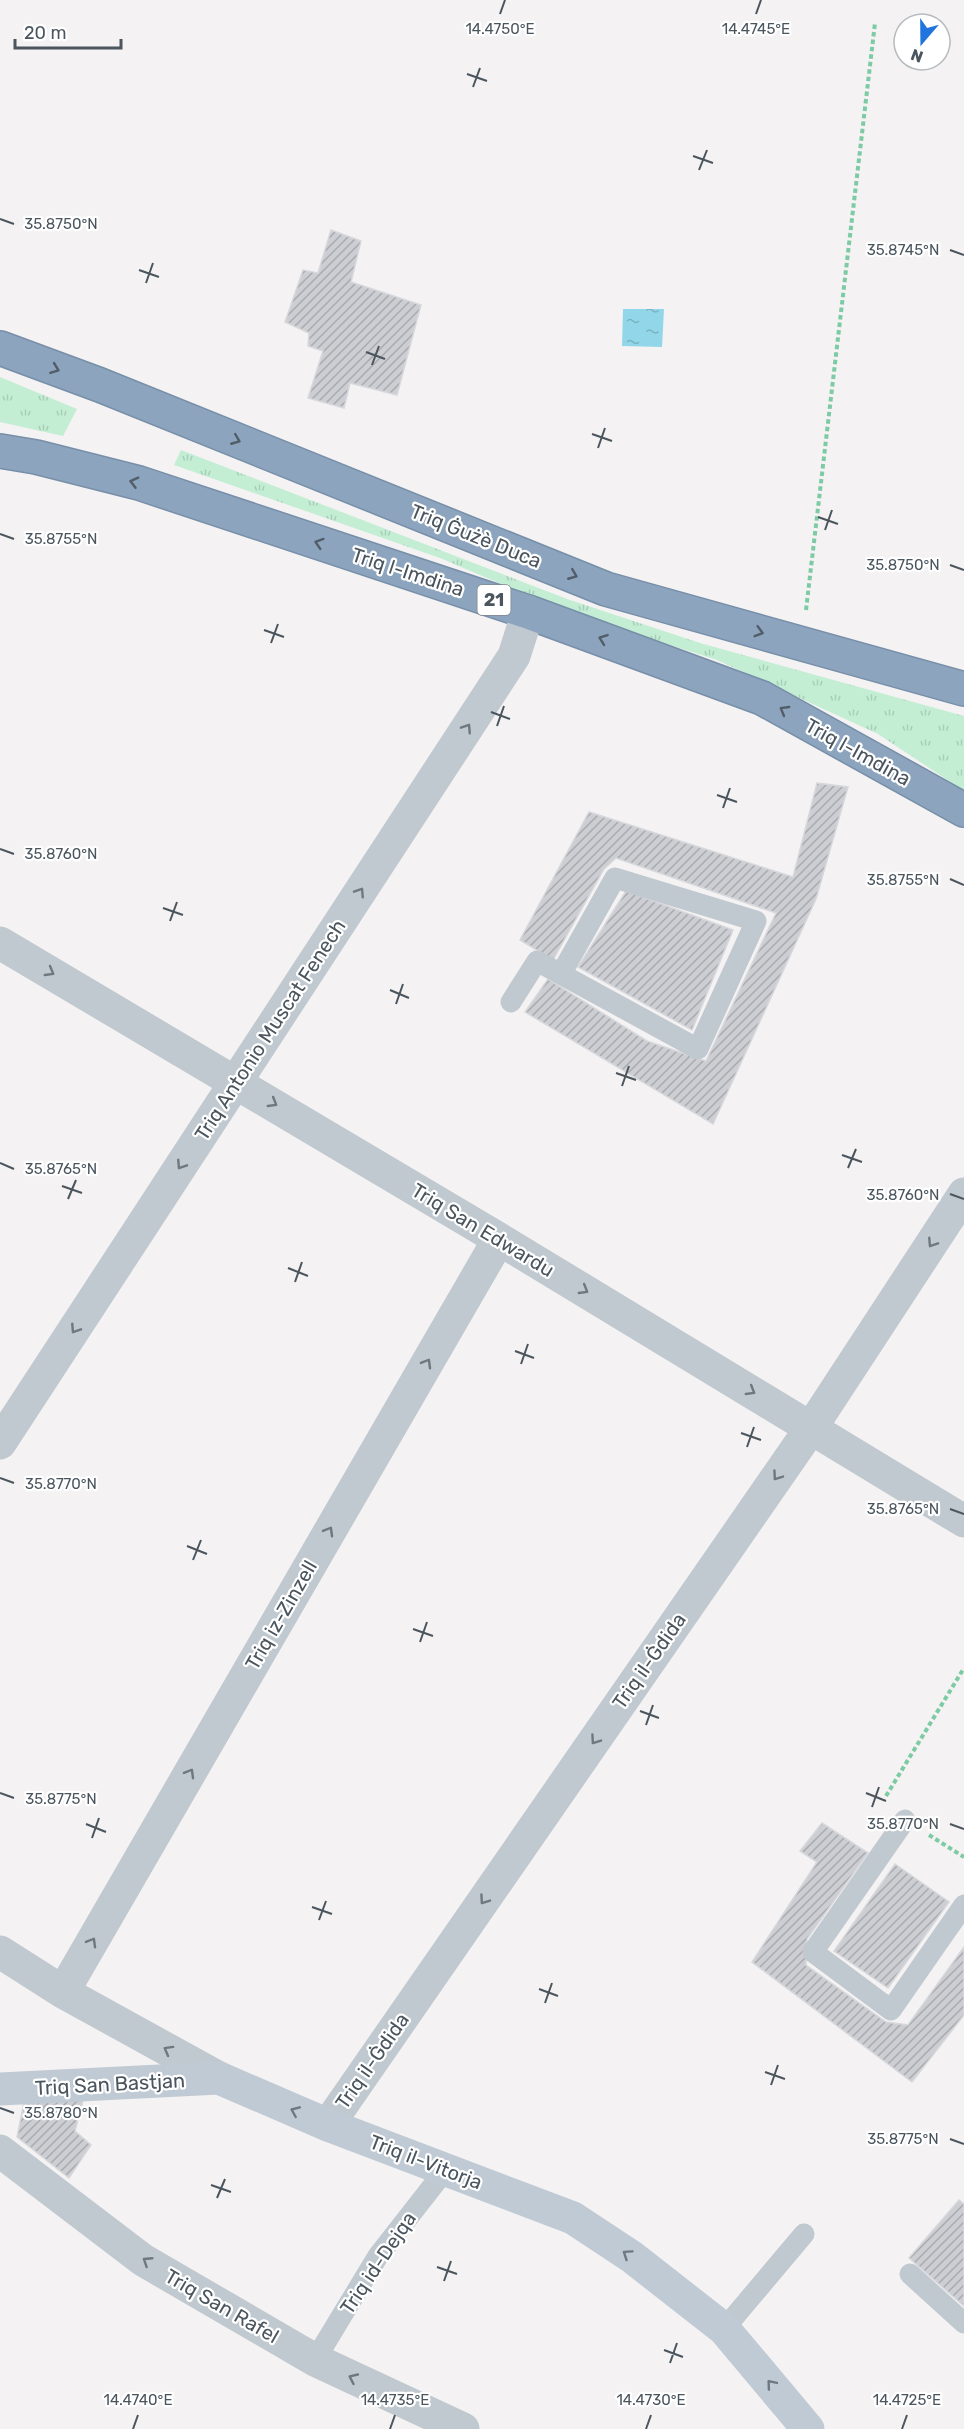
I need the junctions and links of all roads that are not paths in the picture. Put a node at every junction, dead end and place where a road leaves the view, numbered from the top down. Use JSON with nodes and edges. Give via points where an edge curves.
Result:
{"nodes":[{"id":1,"x":0,"y":348,"type":"edge"},
{"id":2,"x":0,"y":451,"type":"edge"},
{"id":3,"x":528,"y":612,"type":"junction"},
{"id":4,"x":964,"y":689,"type":"edge"},
{"id":5,"x":964,"y":810,"type":"edge"},
{"id":6,"x":0,"y":943,"type":"edge"},
{"id":7,"x":561,"y":974,"type":"junction"},
{"id":8,"x":511,"y":1002,"type":"dead end"},
{"id":9,"x":236,"y":1081,"type":"junction"},
{"id":10,"x":964,"y":1194,"type":"edge"},
{"id":11,"x":499,"y":1239,"type":"junction"},
{"id":12,"x":810,"y":1428,"type":"junction"},
{"id":13,"x":0,"y":1443,"type":"edge"},
{"id":14,"x":964,"y":1521,"type":"edge"},
{"id":15,"x":905,"y":1820,"type":"road end"},
{"id":16,"x":964,"y":1905,"type":"edge"},
{"id":17,"x":0,"y":1952,"type":"edge"},
{"id":18,"x":63,"y":1992,"type":"junction"},
{"id":19,"x":219,"y":2078,"type":"junction"},
{"id":20,"x":0,"y":2089,"type":"edge"},
{"id":21,"x":328,"y":2125,"type":"junction"},
{"id":22,"x":0,"y":2151,"type":"edge"},
{"id":23,"x":446,"y":2169,"type":"junction"},
{"id":24,"x":804,"y":2234,"type":"dead end"},
{"id":25,"x":910,"y":2274,"type":"dead end"},
{"id":26,"x":964,"y":2323,"type":"edge"},
{"id":27,"x":724,"y":2329,"type":"junction"},
{"id":28,"x":315,"y":2360,"type":"junction"},
{"id":29,"x":463,"y":2429,"type":"edge"},
{"id":30,"x":808,"y":2429,"type":"edge"}],
"edges":[{"from":1,"to":4,"type":"highway","name":"Triq Ġużè Duca","one_way":true,"via":[[606,589]]},
{"from":3,"to":2,"type":"highway","name":"Triq l-Imdina","number":"21","one_way":true,"via":[[140,483]]},
{"from":5,"to":3,"type":"highway","name":"Triq l-Imdina","number":"21","one_way":true,"via":[[762,698]]},
{"from":9,"to":3,"type":"street","name":"Triq Antonio Muscat Fenech","one_way":true,"via":[[514,656]]},
{"from":6,"to":9,"type":"street","name":"Triq San Edwardu","one_way":true},
{"from":7,"to":7,"type":"lane","via":[[615,878],[756,921],[698,1048]]},
{"from":7,"to":8,"type":"lane","via":[[537,961]]},
{"from":9,"to":11,"type":"street","name":"Triq San Edwardu","one_way":true},
{"from":9,"to":13,"type":"street","name":"Triq Antonio Muscat Fenech","one_way":true},
{"from":10,"to":12,"type":"street","name":"Triq il-Ġdida","one_way":true},
{"from":11,"to":12,"type":"street","name":"Triq San Edwardu","one_way":true},
{"from":18,"to":11,"type":"street","name":"Triq iz-Zinzell","one_way":true},
{"from":12,"to":14,"type":"street","name":"Triq San Edwardu"},
{"from":12,"to":21,"type":"street","name":"Triq il-Ġdida","one_way":true},
{"from":15,"to":16,"type":"lane","via":[[813,1952],[891,2010]]},
{"from":17,"to":18,"type":"street","name":"Triq il-Vitorja"},
{"from":19,"to":18,"type":"street","name":"Triq il-Vitorja","one_way":true},
{"from":19,"to":20,"type":"street","name":"Triq San Bastjan"},
{"from":21,"to":19,"type":"street","name":"Triq il-Vitorja","one_way":true},
{"from":21,"to":23,"type":"street","name":"Triq il-Vitorja"},
{"from":28,"to":22,"type":"street","name":"Triq San Rafel","one_way":true,"via":[[143,2260]]},
{"from":27,"to":23,"type":"street","name":"Triq il-Vitorja","one_way":true,"via":[[632,2257],[573,2218]]},
{"from":23,"to":28,"type":"lane","name":"Triq id-Dejqa","via":[[378,2256]]},
{"from":24,"to":27,"type":"lane"},
{"from":25,"to":26,"type":"lane"},
{"from":30,"to":27,"type":"street","name":"Triq il-Vitorja","one_way":true},
{"from":29,"to":28,"type":"street","name":"Triq San Rafel","one_way":true}]}
